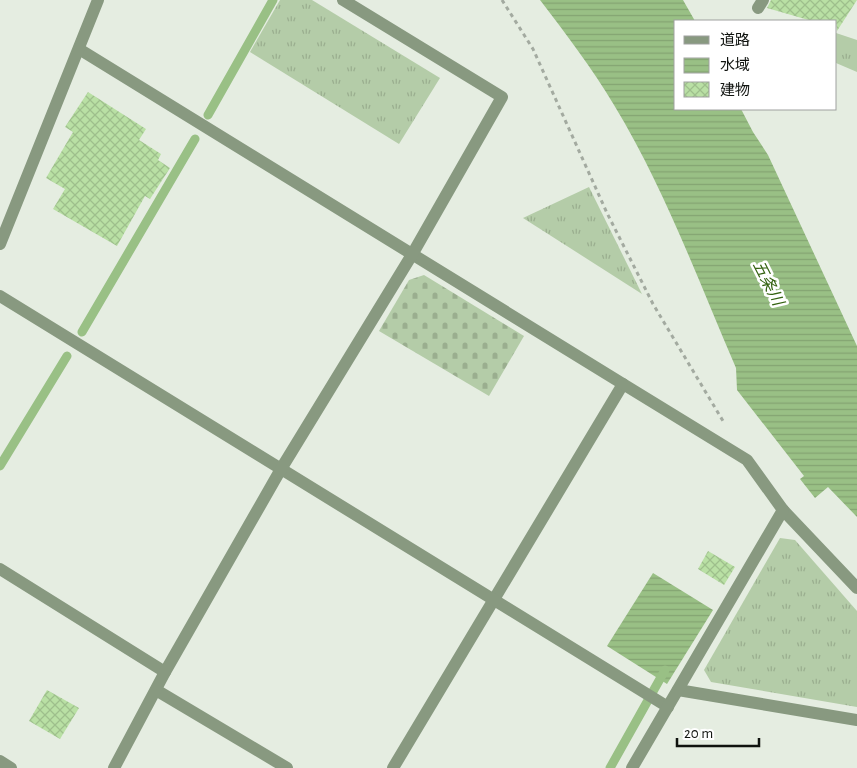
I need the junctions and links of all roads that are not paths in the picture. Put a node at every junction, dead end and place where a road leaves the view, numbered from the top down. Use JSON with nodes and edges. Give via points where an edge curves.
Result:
{"nodes":[{"id":1,"x":98,"y":0,"type":"edge"},
{"id":2,"x":343,"y":0,"type":"edge"},
{"id":3,"x":79,"y":50,"type":"junction"},
{"id":4,"x":0,"y":244,"type":"edge"},
{"id":5,"x":412,"y":254,"type":"junction"},
{"id":6,"x":0,"y":296,"type":"edge"},
{"id":7,"x":623,"y":384,"type":"junction"},
{"id":8,"x":281,"y":469,"type":"junction"},
{"id":9,"x":783,"y":510,"type":"junction"},
{"id":10,"x":0,"y":569,"type":"edge"},
{"id":11,"x":857,"y":588,"type":"edge"},
{"id":12,"x":494,"y":600,"type":"junction"},
{"id":13,"x":166,"y":672,"type":"junction"},
{"id":14,"x":156,"y":690,"type":"junction"},
{"id":15,"x":678,"y":690,"type":"junction"},
{"id":16,"x":668,"y":707,"type":"junction"},
{"id":17,"x":857,"y":720,"type":"edge"},
{"id":18,"x":0,"y":761,"type":"edge"},
{"id":19,"x":11,"y":768,"type":"edge"},
{"id":20,"x":114,"y":768,"type":"edge"},
{"id":21,"x":286,"y":768,"type":"edge"},
{"id":22,"x":393,"y":768,"type":"edge"},
{"id":23,"x":632,"y":768,"type":"edge"}],
"edges":[{"from":1,"to":3,"type":"street"},
{"from":2,"to":5,"type":"street","via":[[502,97]]},
{"from":3,"to":4,"type":"street"},
{"from":3,"to":5,"type":"street"},
{"from":5,"to":7,"type":"street"},
{"from":5,"to":8,"type":"street"},
{"from":6,"to":8,"type":"street"},
{"from":7,"to":9,"type":"street","via":[[747,460]]},
{"from":7,"to":12,"type":"street"},
{"from":8,"to":12,"type":"street"},
{"from":8,"to":13,"type":"street"},
{"from":9,"to":11,"type":"street"},
{"from":9,"to":15,"type":"street"},
{"from":10,"to":13,"type":"street"},
{"from":12,"to":16,"type":"street"},
{"from":12,"to":22,"type":"street"},
{"from":13,"to":14,"type":"street"},
{"from":14,"to":20,"type":"street"},
{"from":14,"to":21,"type":"street"},
{"from":15,"to":16,"type":"street"},
{"from":15,"to":17,"type":"street"},
{"from":16,"to":23,"type":"street"},
{"from":18,"to":19,"type":"street"}]}
